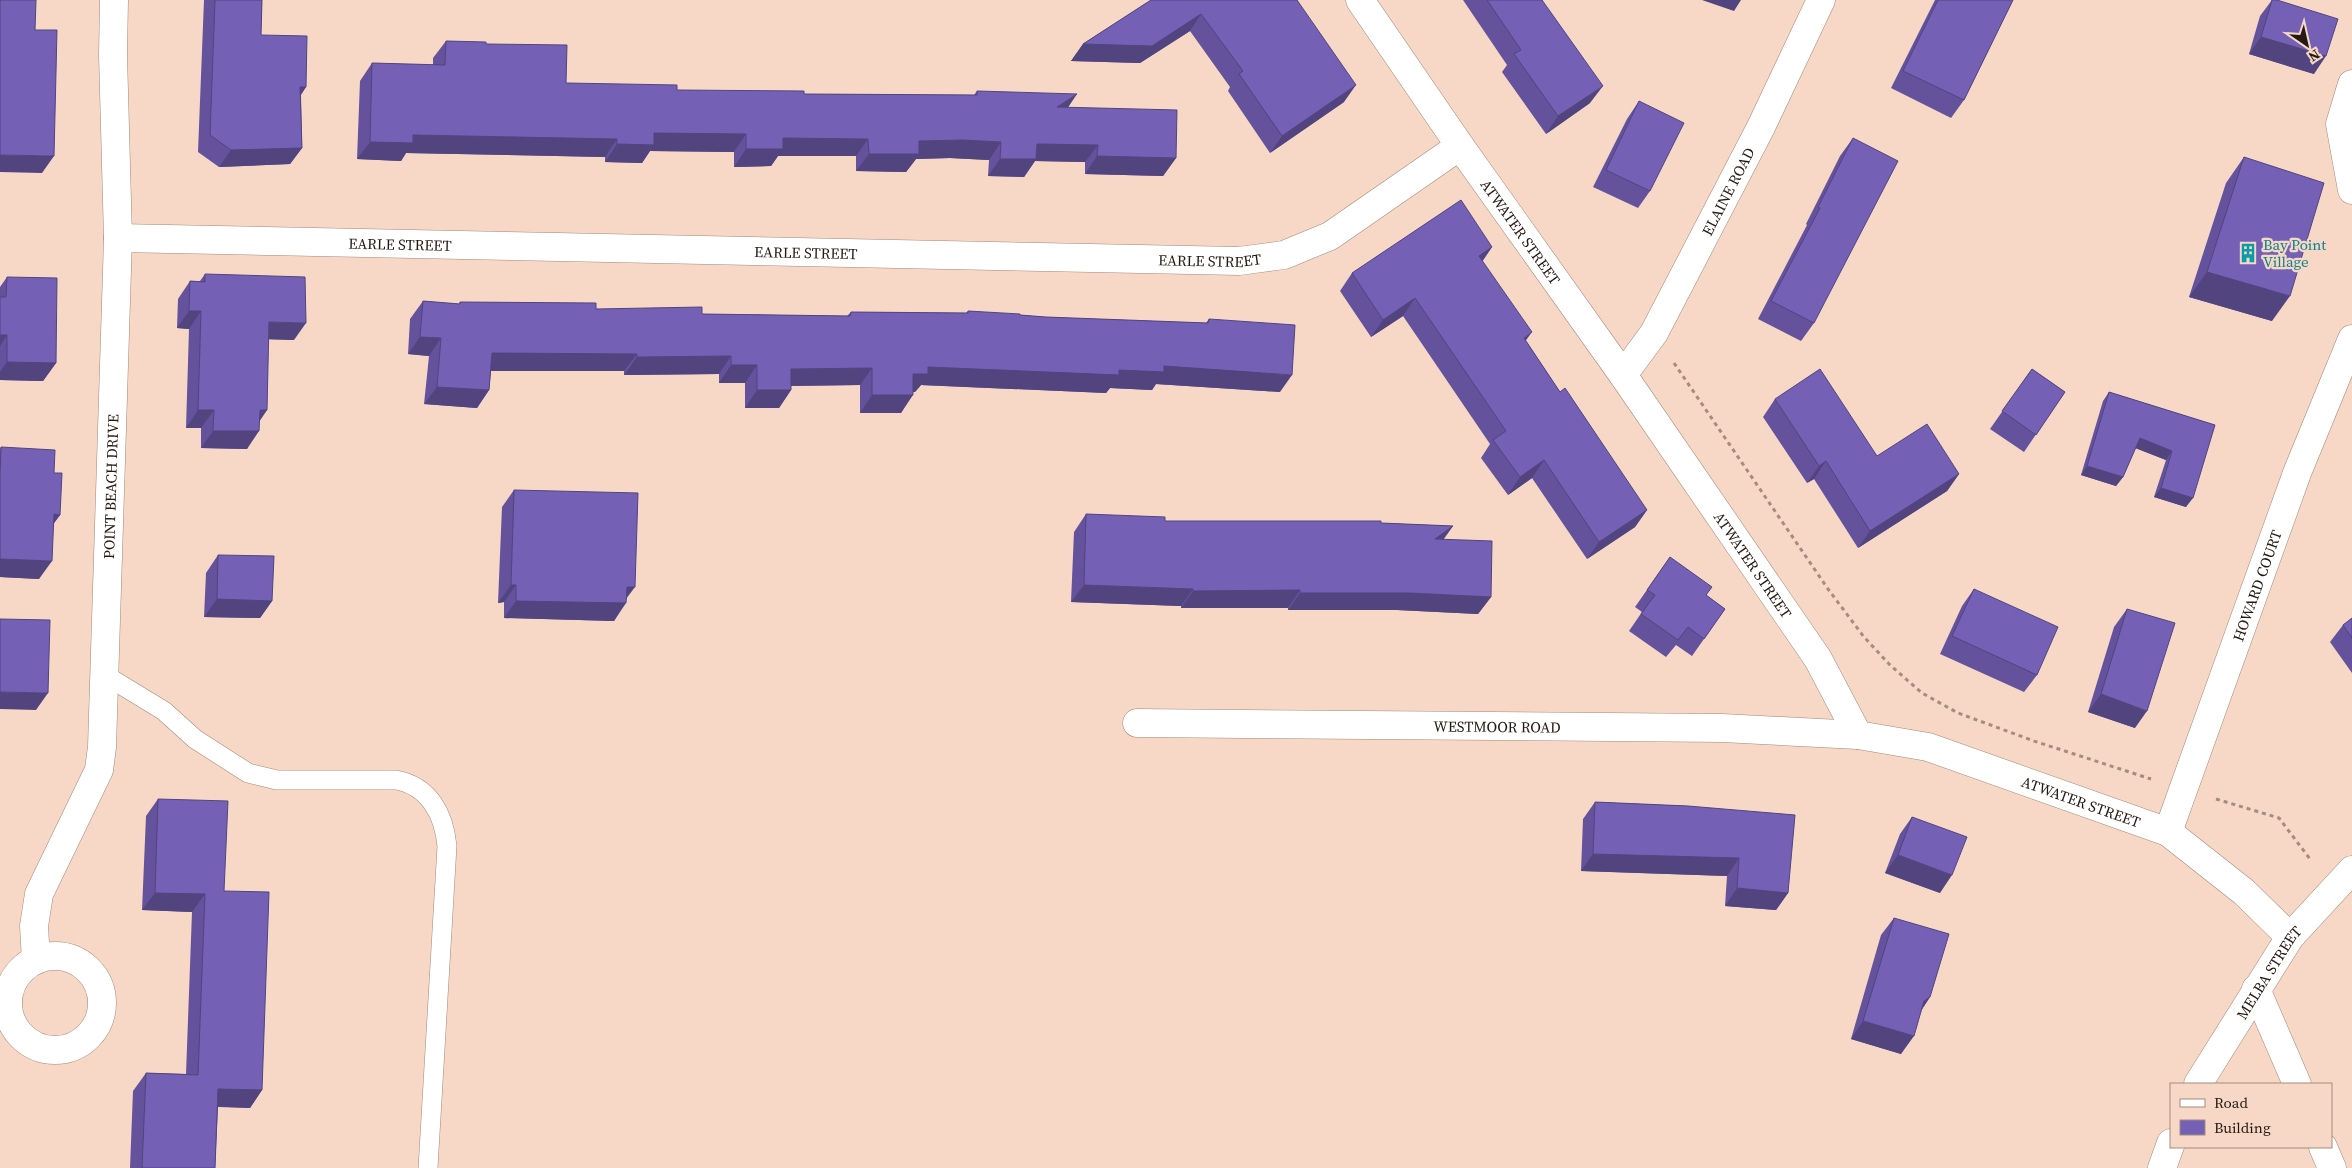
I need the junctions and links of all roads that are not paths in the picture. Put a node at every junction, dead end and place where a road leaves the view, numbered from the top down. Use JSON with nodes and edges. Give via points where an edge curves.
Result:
{"nodes":[{"id":1,"x":114,"y":0,"type":"edge"},
{"id":2,"x":1360,"y":0,"type":"edge"},
{"id":3,"x":1821,"y":0,"type":"edge"},
{"id":4,"x":2352,"y":84,"type":"edge"},
{"id":5,"x":1460,"y":146,"type":"junction"},
{"id":6,"x":2352,"y":190,"type":"edge"},
{"id":7,"x":118,"y":238,"type":"junction"},
{"id":8,"x":2352,"y":339,"type":"edge"},
{"id":9,"x":1623,"y":375,"type":"junction"},
{"id":10,"x":105,"y":675,"type":"junction"},
{"id":11,"x":1137,"y":723,"type":"dead end"},
{"id":12,"x":1858,"y":735,"type":"junction"},
{"id":13,"x":2168,"y":832,"type":"junction"},
{"id":14,"x":2352,"y":870,"type":"edge"},
{"id":15,"x":2290,"y":937,"type":"junction"},
{"id":16,"x":36,"y":960,"type":"dead end"},
{"id":17,"x":2256,"y":989,"type":"junction"},
{"id":18,"x":2199,"y":1083,"type":"edge"},
{"id":19,"x":2296,"y":1083,"type":"edge"},
{"id":20,"x":2170,"y":1146,"type":"edge"},
{"id":21,"x":2323,"y":1148,"type":"edge"},
{"id":22,"x":428,"y":1168,"type":"edge"},
{"id":23,"x":2162,"y":1168,"type":"edge"},
{"id":24,"x":2332,"y":1168,"type":"edge"}],
"edges":[{"from":1,"to":7,"type":"street","name":"POINT BEACH DRIVE"},
{"from":2,"to":5,"type":"street","name":"ATWATER STREET"},
{"from":3,"to":9,"type":"street","name":"ELAINE ROAD","via":[[1761,127],[1658,325]]},
{"from":4,"to":6,"type":"street","via":[[2340,124]]},
{"from":5,"to":7,"type":"street","name":"EARLE STREET","via":[[1330,236],[1284,255],[1239,261]]},
{"from":5,"to":9,"type":"street","name":"ATWATER STREET"},
{"from":7,"to":10,"type":"street","name":"POINT BEACH DRIVE"},
{"from":8,"to":13,"type":"street","name":"HOWARD COURT","via":[[2297,473]]},
{"from":9,"to":12,"type":"street","name":"ATWATER STREET","via":[[1818,659]]},
{"from":10,"to":16,"type":"street","name":"POINT BEACH DRIVE","via":[[99,770],[39,894],[34,926]]},
{"from":10,"to":22,"type":"lane","via":[[164,711],[195,739],[248,773],[277,780],[408,782],[423,791],[438,810],[447,846]]},
{"from":11,"to":12,"type":"street","name":"WESTMOOR ROAD","via":[[1722,728]]},
{"from":12,"to":13,"type":"street","name":"ATWATER STREET","via":[[1928,748]]},
{"from":13,"to":15,"type":"street","name":"ATWATER STREET","via":[[2244,892]]},
{"from":14,"to":15,"type":"street","name":"MELBA STREET"},
{"from":15,"to":17,"type":"street","name":"MELBA STREET"},
{"from":17,"to":18,"type":"street","name":"MELBA STREET"},
{"from":17,"to":19,"type":"street"},
{"from":20,"to":23,"type":"street"},
{"from":21,"to":24,"type":"street"}]}
